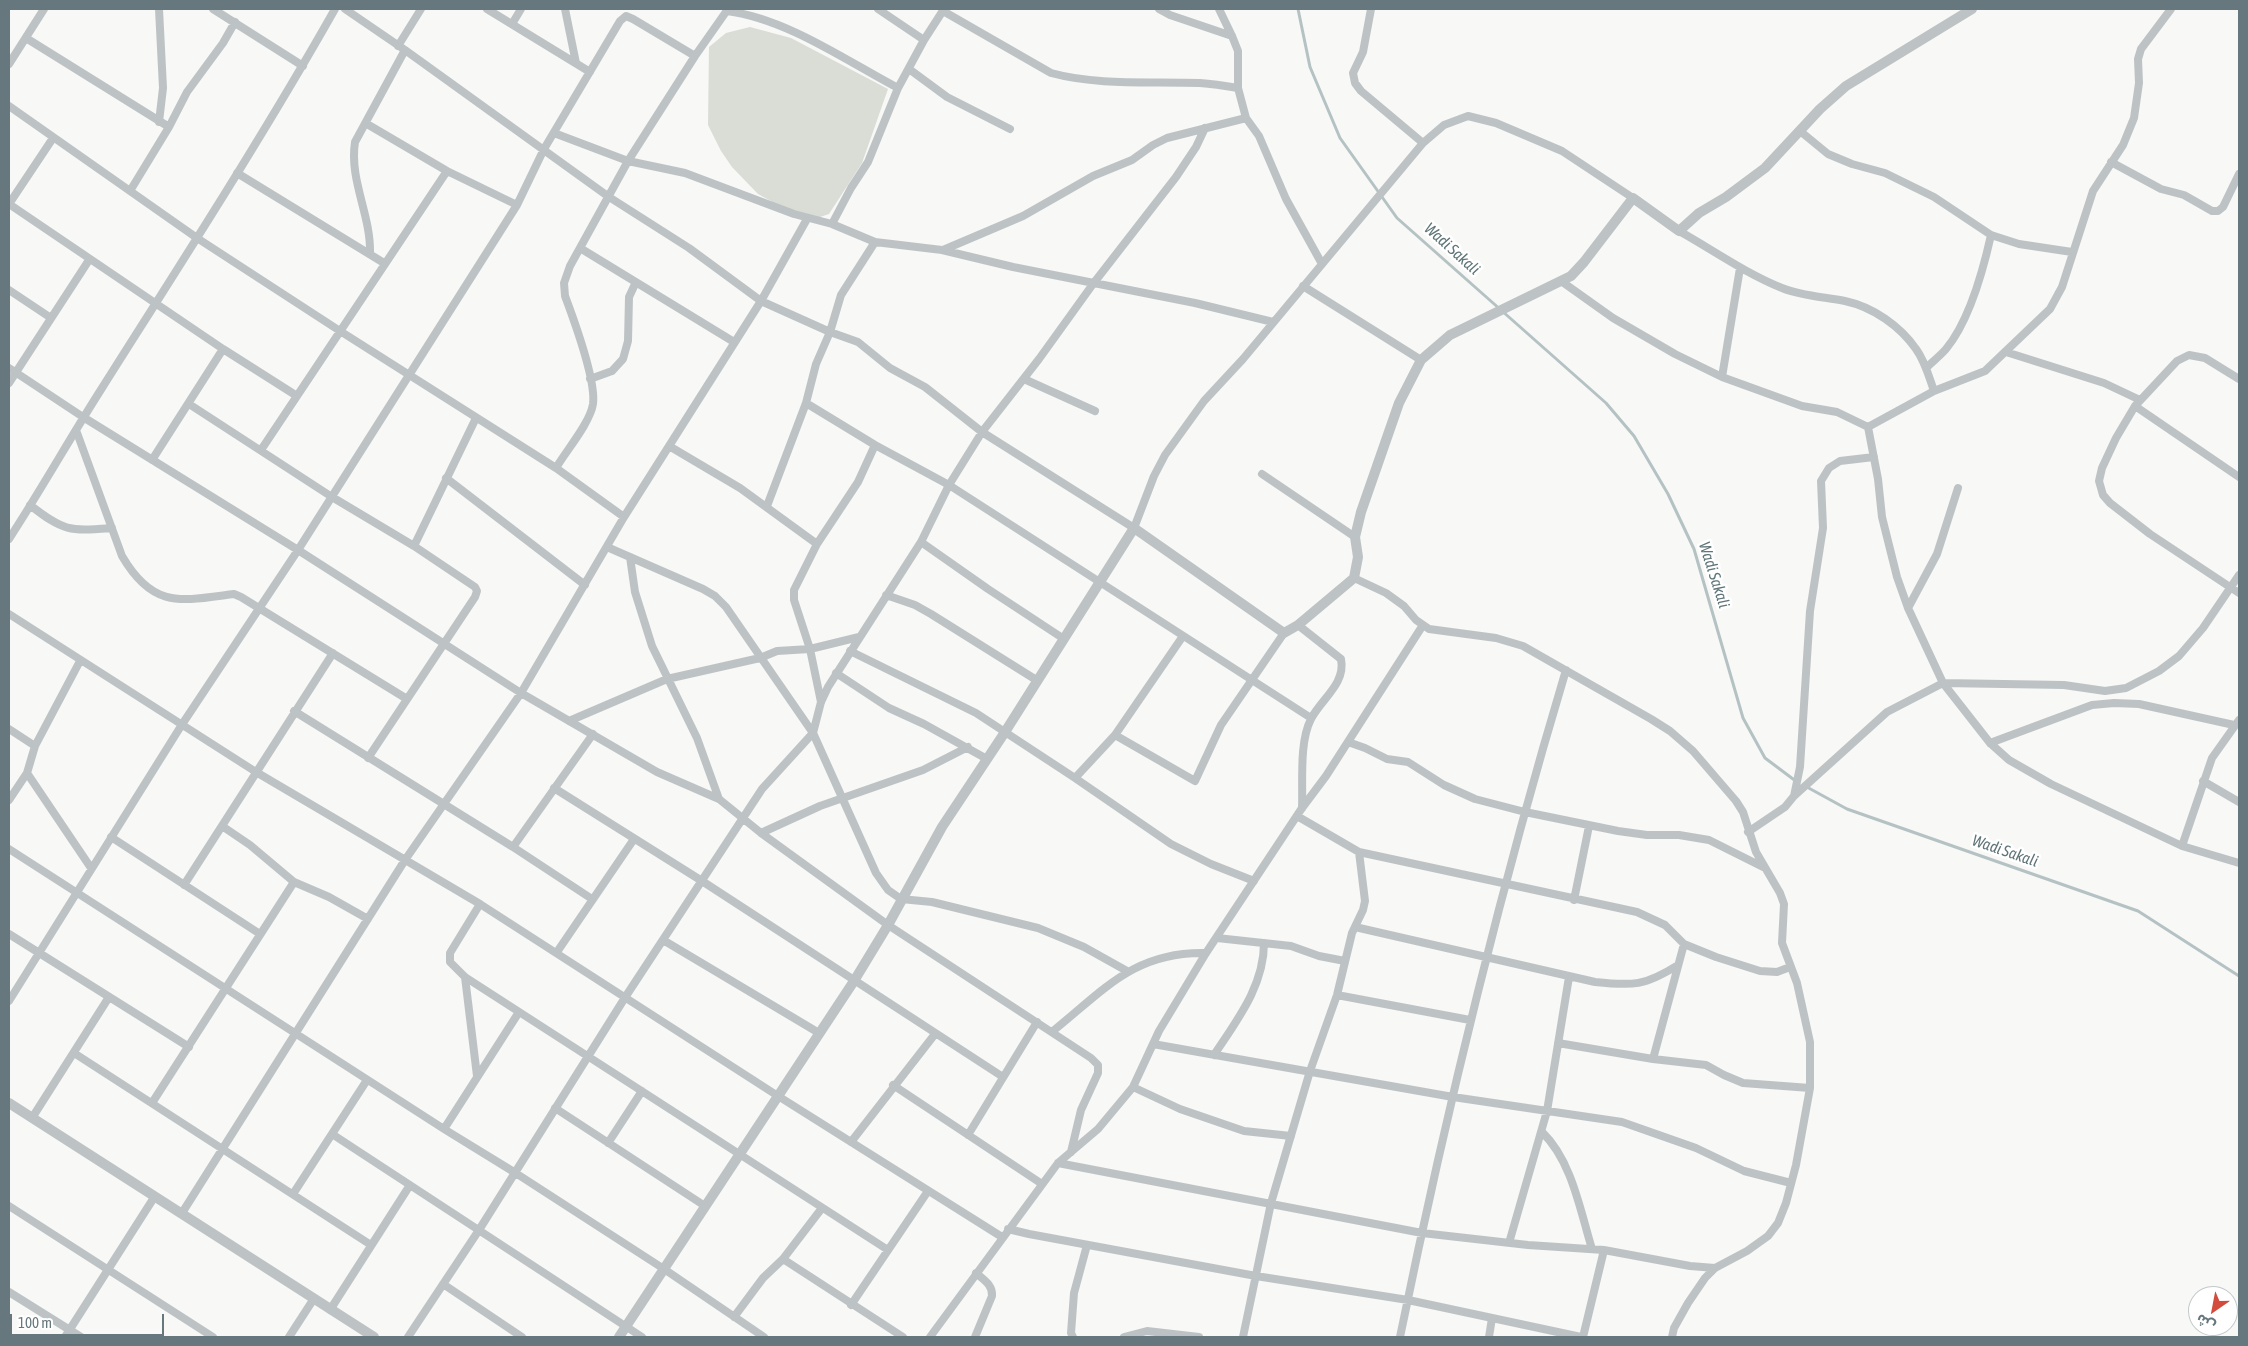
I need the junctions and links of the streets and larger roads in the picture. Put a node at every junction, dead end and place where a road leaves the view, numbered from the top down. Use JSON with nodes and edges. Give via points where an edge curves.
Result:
{"nodes":[{"id":1,"x":44,"y":9,"type":"edge"},
{"id":2,"x":159,"y":9,"type":"edge"},
{"id":3,"x":213,"y":9,"type":"edge"},
{"id":4,"x":335,"y":9,"type":"edge"},
{"id":5,"x":344,"y":9,"type":"edge"},
{"id":6,"x":421,"y":9,"type":"edge"},
{"id":7,"x":487,"y":9,"type":"edge"},
{"id":8,"x":521,"y":9,"type":"edge"},
{"id":9,"x":565,"y":9,"type":"edge"},
{"id":10,"x":878,"y":9,"type":"edge"},
{"id":11,"x":1159,"y":9,"type":"edge"},
{"id":12,"x":1219,"y":9,"type":"edge"},
{"id":13,"x":1371,"y":9,"type":"edge"},
{"id":14,"x":1972,"y":9,"type":"edge"},
{"id":15,"x":2171,"y":9,"type":"edge"},
{"id":16,"x":728,"y":10,"type":"edge"},
{"id":17,"x":944,"y":10,"type":"edge"},
{"id":18,"x":235,"y":22,"type":"junction"},
{"id":19,"x":512,"y":24,"type":"junction"},
{"id":20,"x":1232,"y":36,"type":"junction"},
{"id":21,"x":26,"y":38,"type":"junction"},
{"id":22,"x":924,"y":40,"type":"junction"},
{"id":23,"x":402,"y":48,"type":"junction"},
{"id":24,"x":695,"y":56,"type":"junction"},
{"id":25,"x":576,"y":62,"type":"junction"},
{"id":26,"x":9,"y":64,"type":"edge"},
{"id":27,"x":303,"y":66,"type":"junction"},
{"id":28,"x":909,"y":69,"type":"junction"},
{"id":29,"x":590,"y":72,"type":"junction"},
{"id":30,"x":898,"y":88,"type":"junction"},
{"id":31,"x":1238,"y":88,"type":"junction"},
{"id":32,"x":9,"y":106,"type":"edge"},
{"id":33,"x":1246,"y":118,"type":"junction"},
{"id":34,"x":159,"y":122,"type":"junction"},
{"id":35,"x":367,"y":124,"type":"junction"},
{"id":36,"x":169,"y":127,"type":"junction"},
{"id":37,"x":1205,"y":128,"type":"junction"},
{"id":38,"x":1010,"y":129,"type":"dead end"},
{"id":39,"x":1800,"y":131,"type":"junction"},
{"id":40,"x":554,"y":133,"type":"junction"},
{"id":41,"x":53,"y":138,"type":"junction"},
{"id":42,"x":1424,"y":143,"type":"junction"},
{"id":43,"x":544,"y":149,"type":"junction"},
{"id":44,"x":628,"y":161,"type":"junction"},
{"id":45,"x":2111,"y":162,"type":"junction"},
{"id":46,"x":447,"y":171,"type":"junction"},
{"id":47,"x":237,"y":173,"type":"junction"},
{"id":48,"x":2239,"y":174,"type":"edge"},
{"id":49,"x":130,"y":190,"type":"junction"},
{"id":50,"x":609,"y":197,"type":"junction"},
{"id":51,"x":1634,"y":198,"type":"junction"},
{"id":52,"x":517,"y":205,"type":"junction"},
{"id":53,"x":807,"y":219,"type":"junction"},
{"id":54,"x":832,"y":224,"type":"junction"},
{"id":55,"x":1679,"y":231,"type":"junction"},
{"id":56,"x":1991,"y":235,"type":"junction"},
{"id":57,"x":197,"y":238,"type":"junction"},
{"id":58,"x":875,"y":242,"type":"junction"},
{"id":59,"x":580,"y":248,"type":"junction"},
{"id":60,"x":942,"y":250,"type":"junction"},
{"id":61,"x":2072,"y":252,"type":"junction"},
{"id":62,"x":370,"y":253,"type":"junction"},
{"id":63,"x":89,"y":260,"type":"junction"},
{"id":64,"x":384,"y":263,"type":"junction"},
{"id":65,"x":1322,"y":264,"type":"junction"},
{"id":66,"x":1740,"y":268,"type":"junction"},
{"id":67,"x":1561,"y":281,"type":"junction"},
{"id":68,"x":636,"y":282,"type":"junction"},
{"id":69,"x":1093,"y":284,"type":"junction"},
{"id":70,"x":1303,"y":286,"type":"junction"},
{"id":71,"x":9,"y":290,"type":"edge"},
{"id":72,"x":761,"y":301,"type":"junction"},
{"id":73,"x":156,"y":303,"type":"junction"},
{"id":74,"x":51,"y":318,"type":"junction"},
{"id":75,"x":1273,"y":322,"type":"junction"},
{"id":76,"x":340,"y":331,"type":"junction"},
{"id":77,"x":830,"y":332,"type":"junction"},
{"id":78,"x":734,"y":342,"type":"junction"},
{"id":79,"x":223,"y":349,"type":"junction"},
{"id":80,"x":2006,"y":352,"type":"junction"},
{"id":81,"x":1421,"y":360,"type":"junction"},
{"id":82,"x":1926,"y":368,"type":"junction"},
{"id":83,"x":12,"y":371,"type":"edge"},
{"id":84,"x":409,"y":376,"type":"junction"},
{"id":85,"x":1722,"y":377,"type":"junction"},
{"id":86,"x":590,"y":379,"type":"junction"},
{"id":87,"x":1024,"y":379,"type":"junction"},
{"id":88,"x":2239,"y":379,"type":"edge"},
{"id":89,"x":9,"y":383,"type":"edge"},
{"id":90,"x":1934,"y":391,"type":"junction"},
{"id":91,"x":297,"y":396,"type":"junction"},
{"id":92,"x":806,"y":402,"type":"junction"},
{"id":93,"x":2137,"y":403,"type":"junction"},
{"id":94,"x":188,"y":404,"type":"junction"},
{"id":95,"x":1095,"y":411,"type":"dead end"},
{"id":96,"x":83,"y":417,"type":"junction"},
{"id":97,"x":476,"y":418,"type":"junction"},
{"id":98,"x":1868,"y":427,"type":"junction"},
{"id":99,"x":76,"y":430,"type":"junction"},
{"id":100,"x":982,"y":432,"type":"junction"},
{"id":101,"x":875,"y":445,"type":"junction"},
{"id":102,"x":669,"y":446,"type":"junction"},
{"id":103,"x":261,"y":450,"type":"junction"},
{"id":104,"x":1874,"y":457,"type":"junction"},
{"id":105,"x":152,"y":460,"type":"junction"},
{"id":106,"x":556,"y":468,"type":"junction"},
{"id":107,"x":1262,"y":474,"type":"dead end"},
{"id":108,"x":2239,"y":477,"type":"edge"},
{"id":109,"x":446,"y":478,"type":"junction"},
{"id":110,"x":949,"y":485,"type":"junction"},
{"id":111,"x":1958,"y":488,"type":"dead end"},
{"id":112,"x":332,"y":497,"type":"junction"},
{"id":113,"x":30,"y":505,"type":"junction"},
{"id":114,"x":767,"y":506,"type":"junction"},
{"id":115,"x":624,"y":517,"type":"junction"},
{"id":116,"x":112,"y":528,"type":"junction"},
{"id":117,"x":1134,"y":528,"type":"junction"},
{"id":118,"x":10,"y":534,"type":"edge"},
{"id":119,"x":1354,"y":537,"type":"junction"},
{"id":120,"x":921,"y":542,"type":"junction"},
{"id":121,"x":817,"y":544,"type":"junction"},
{"id":122,"x":414,"y":546,"type":"junction"},
{"id":123,"x":607,"y":547,"type":"junction"},
{"id":124,"x":298,"y":550,"type":"junction"},
{"id":125,"x":630,"y":557,"type":"junction"},
{"id":126,"x":2239,"y":576,"type":"edge"},
{"id":127,"x":1354,"y":578,"type":"junction"},
{"id":128,"x":1100,"y":582,"type":"junction"},
{"id":129,"x":585,"y":586,"type":"junction"},
{"id":130,"x":2231,"y":586,"type":"junction"},
{"id":131,"x":2239,"y":593,"type":"edge"},
{"id":132,"x":886,"y":596,"type":"junction"},
{"id":133,"x":259,"y":606,"type":"junction"},
{"id":134,"x":1908,"y":608,"type":"junction"},
{"id":135,"x":9,"y":614,"type":"edge"},
{"id":136,"x":1298,"y":625,"type":"junction"},
{"id":137,"x":1423,"y":625,"type":"junction"},
{"id":138,"x":1284,"y":633,"type":"junction"},
{"id":139,"x":1182,"y":636,"type":"junction"},
{"id":140,"x":859,"y":637,"type":"junction"},
{"id":141,"x":1064,"y":639,"type":"junction"},
{"id":142,"x":444,"y":644,"type":"junction"},
{"id":143,"x":810,"y":649,"type":"junction"},
{"id":144,"x":850,"y":651,"type":"junction"},
{"id":145,"x":333,"y":653,"type":"junction"},
{"id":146,"x":760,"y":658,"type":"junction"},
{"id":147,"x":80,"y":661,"type":"junction"},
{"id":148,"x":1566,"y":670,"type":"junction"},
{"id":149,"x":836,"y":673,"type":"junction"},
{"id":150,"x":667,"y":679,"type":"junction"},
{"id":151,"x":1251,"y":680,"type":"junction"},
{"id":152,"x":1038,"y":681,"type":"junction"},
{"id":153,"x":1943,"y":683,"type":"junction"},
{"id":154,"x":2105,"y":691,"type":"junction"},
{"id":155,"x":521,"y":693,"type":"junction"},
{"id":156,"x":407,"y":699,"type":"junction"},
{"id":157,"x":821,"y":702,"type":"junction"},
{"id":158,"x":2114,"y":703,"type":"junction"},
{"id":159,"x":294,"y":712,"type":"junction"},
{"id":160,"x":1311,"y":718,"type":"junction"},
{"id":161,"x":569,"y":721,"type":"junction"},
{"id":162,"x":2237,"y":723,"type":"edge"},
{"id":163,"x":181,"y":726,"type":"junction"},
{"id":164,"x":9,"y":730,"type":"edge"},
{"id":165,"x":1005,"y":732,"type":"junction"},
{"id":166,"x":813,"y":733,"type":"junction"},
{"id":167,"x":593,"y":734,"type":"junction"},
{"id":168,"x":1115,"y":735,"type":"junction"},
{"id":169,"x":1348,"y":742,"type":"junction"},
{"id":170,"x":1990,"y":743,"type":"junction"},
{"id":171,"x":36,"y":746,"type":"junction"},
{"id":172,"x":968,"y":747,"type":"junction"},
{"id":173,"x":368,"y":758,"type":"junction"},
{"id":174,"x":987,"y":759,"type":"junction"},
{"id":175,"x":256,"y":772,"type":"junction"},
{"id":176,"x":27,"y":773,"type":"junction"},
{"id":177,"x":1074,"y":778,"type":"junction"},
{"id":178,"x":2203,"y":781,"type":"junction"},
{"id":179,"x":554,"y":788,"type":"junction"},
{"id":180,"x":1794,"y":796,"type":"junction"},
{"id":181,"x":719,"y":799,"type":"junction"},
{"id":182,"x":843,"y":799,"type":"junction"},
{"id":183,"x":9,"y":800,"type":"edge"},
{"id":184,"x":2239,"y":802,"type":"edge"},
{"id":185,"x":444,"y":804,"type":"junction"},
{"id":186,"x":1302,"y":808,"type":"junction"},
{"id":187,"x":1524,"y":812,"type":"junction"},
{"id":188,"x":1297,"y":816,"type":"junction"},
{"id":189,"x":743,"y":819,"type":"junction"},
{"id":190,"x":222,"y":826,"type":"junction"},
{"id":191,"x":1589,"y":826,"type":"junction"},
{"id":192,"x":1748,"y":832,"type":"junction"},
{"id":193,"x":761,"y":833,"type":"junction"},
{"id":194,"x":111,"y":837,"type":"junction"},
{"id":195,"x":634,"y":839,"type":"junction"},
{"id":196,"x":2182,"y":846,"type":"junction"},
{"id":197,"x":513,"y":847,"type":"junction"},
{"id":198,"x":9,"y":850,"type":"edge"},
{"id":199,"x":1359,"y":852,"type":"junction"},
{"id":200,"x":405,"y":860,"type":"junction"},
{"id":201,"x":2239,"y":863,"type":"edge"},
{"id":202,"x":1763,"y":867,"type":"junction"},
{"id":203,"x":91,"y":868,"type":"junction"},
{"id":204,"x":702,"y":881,"type":"junction"},
{"id":205,"x":1254,"y":881,"type":"junction"},
{"id":206,"x":294,"y":882,"type":"junction"},
{"id":207,"x":1507,"y":883,"type":"junction"},
{"id":208,"x":184,"y":885,"type":"junction"},
{"id":209,"x":76,"y":892,"type":"junction"},
{"id":210,"x":592,"y":899,"type":"junction"},
{"id":211,"x":901,"y":899,"type":"junction"},
{"id":212,"x":1574,"y":900,"type":"junction"},
{"id":213,"x":480,"y":904,"type":"junction"},
{"id":214,"x":368,"y":919,"type":"junction"},
{"id":215,"x":888,"y":925,"type":"junction"},
{"id":216,"x":1355,"y":927,"type":"junction"},
{"id":217,"x":9,"y":934,"type":"edge"},
{"id":218,"x":260,"y":934,"type":"junction"},
{"id":219,"x":1217,"y":938,"type":"junction"},
{"id":220,"x":663,"y":940,"type":"junction"},
{"id":221,"x":1264,"y":943,"type":"junction"},
{"id":222,"x":1684,"y":944,"type":"junction"},
{"id":223,"x":557,"y":952,"type":"junction"},
{"id":224,"x":39,"y":953,"type":"junction"},
{"id":225,"x":1206,"y":953,"type":"junction"},
{"id":226,"x":1486,"y":956,"type":"junction"},
{"id":227,"x":1345,"y":961,"type":"junction"},
{"id":228,"x":1678,"y":966,"type":"junction"},
{"id":229,"x":1790,"y":967,"type":"junction"},
{"id":230,"x":1127,"y":971,"type":"junction"},
{"id":231,"x":1569,"y":977,"type":"junction"},
{"id":232,"x":465,"y":978,"type":"junction"},
{"id":233,"x":854,"y":981,"type":"junction"},
{"id":234,"x":226,"y":989,"type":"junction"},
{"id":235,"x":1336,"y":995,"type":"junction"},
{"id":236,"x":626,"y":996,"type":"junction"},
{"id":237,"x":109,"y":997,"type":"junction"},
{"id":238,"x":9,"y":1000,"type":"edge"},
{"id":239,"x":519,"y":1012,"type":"junction"},
{"id":240,"x":1470,"y":1020,"type":"junction"},
{"id":241,"x":1037,"y":1022,"type":"junction"},
{"id":242,"x":1053,"y":1031,"type":"junction"},
{"id":243,"x":820,"y":1033,"type":"junction"},
{"id":244,"x":295,"y":1034,"type":"junction"},
{"id":245,"x":934,"y":1034,"type":"junction"},
{"id":246,"x":1558,"y":1043,"type":"junction"},
{"id":247,"x":1152,"y":1044,"type":"junction"},
{"id":248,"x":189,"y":1047,"type":"junction"},
{"id":249,"x":74,"y":1053,"type":"junction"},
{"id":250,"x":1214,"y":1055,"type":"junction"},
{"id":251,"x":588,"y":1056,"type":"junction"},
{"id":252,"x":1653,"y":1059,"type":"junction"},
{"id":253,"x":1310,"y":1071,"type":"junction"},
{"id":254,"x":478,"y":1076,"type":"junction"},
{"id":255,"x":1003,"y":1078,"type":"junction"},
{"id":256,"x":367,"y":1080,"type":"junction"},
{"id":257,"x":893,"y":1085,"type":"junction"},
{"id":258,"x":1133,"y":1087,"type":"junction"},
{"id":259,"x":1810,"y":1088,"type":"junction"},
{"id":260,"x":642,"y":1090,"type":"junction"},
{"id":261,"x":778,"y":1096,"type":"junction"},
{"id":262,"x":1453,"y":1097,"type":"junction"},
{"id":263,"x":9,"y":1103,"type":"edge"},
{"id":264,"x":152,"y":1103,"type":"junction"},
{"id":265,"x":555,"y":1108,"type":"junction"},
{"id":266,"x":1546,"y":1111,"type":"junction"},
{"id":267,"x":32,"y":1118,"type":"junction"},
{"id":268,"x":444,"y":1129,"type":"junction"},
{"id":269,"x":1542,"y":1132,"type":"junction"},
{"id":270,"x":332,"y":1134,"type":"junction"},
{"id":271,"x":968,"y":1135,"type":"junction"},
{"id":272,"x":1291,"y":1136,"type":"junction"},
{"id":273,"x":851,"y":1142,"type":"junction"},
{"id":274,"x":608,"y":1143,"type":"junction"},
{"id":275,"x":222,"y":1149,"type":"junction"},
{"id":276,"x":1071,"y":1152,"type":"junction"},
{"id":277,"x":740,"y":1154,"type":"junction"},
{"id":278,"x":1058,"y":1163,"type":"junction"},
{"id":279,"x":514,"y":1172,"type":"junction"},
{"id":280,"x":1791,"y":1183,"type":"junction"},
{"id":281,"x":1042,"y":1184,"type":"junction"},
{"id":282,"x":410,"y":1185,"type":"junction"},
{"id":283,"x":928,"y":1191,"type":"junction"},
{"id":284,"x":293,"y":1194,"type":"junction"},
{"id":285,"x":155,"y":1196,"type":"junction"},
{"id":286,"x":1271,"y":1203,"type":"junction"},
{"id":287,"x":9,"y":1206,"type":"edge"},
{"id":288,"x":704,"y":1206,"type":"junction"},
{"id":289,"x":822,"y":1208,"type":"junction"},
{"id":290,"x":182,"y":1213,"type":"junction"},
{"id":291,"x":1008,"y":1229,"type":"junction"},
{"id":292,"x":479,"y":1230,"type":"junction"},
{"id":293,"x":1422,"y":1233,"type":"junction"},
{"id":294,"x":1002,"y":1237,"type":"junction"},
{"id":295,"x":1509,"y":1243,"type":"junction"},
{"id":296,"x":1087,"y":1245,"type":"junction"},
{"id":297,"x":371,"y":1246,"type":"junction"},
{"id":298,"x":888,"y":1250,"type":"junction"},
{"id":299,"x":1592,"y":1250,"type":"junction"},
{"id":300,"x":1604,"y":1250,"type":"junction"},
{"id":301,"x":783,"y":1259,"type":"junction"},
{"id":302,"x":1715,"y":1268,"type":"junction"},
{"id":303,"x":664,"y":1269,"type":"junction"},
{"id":304,"x":108,"y":1270,"type":"junction"},
{"id":305,"x":976,"y":1273,"type":"junction"},
{"id":306,"x":1256,"y":1276,"type":"junction"},
{"id":307,"x":443,"y":1284,"type":"junction"},
{"id":308,"x":9,"y":1292,"type":"edge"},
{"id":309,"x":314,"y":1300,"type":"junction"},
{"id":310,"x":1408,"y":1300,"type":"junction"},
{"id":311,"x":851,"y":1305,"type":"junction"},
{"id":312,"x":330,"y":1310,"type":"junction"},
{"id":313,"x":734,"y":1318,"type":"junction"},
{"id":314,"x":1492,"y":1318,"type":"junction"},
{"id":315,"x":626,"y":1327,"type":"junction"},
{"id":316,"x":67,"y":1334,"type":"edge"},
{"id":317,"x":1147,"y":1334,"type":"edge"},
{"id":318,"x":81,"y":1337,"type":"edge"},
{"id":319,"x":213,"y":1337,"type":"edge"},
{"id":320,"x":289,"y":1337,"type":"edge"},
{"id":321,"x":374,"y":1337,"type":"edge"},
{"id":322,"x":408,"y":1337,"type":"edge"},
{"id":323,"x":522,"y":1337,"type":"edge"},
{"id":324,"x":619,"y":1337,"type":"edge"},
{"id":325,"x":642,"y":1337,"type":"edge"},
{"id":326,"x":764,"y":1337,"type":"edge"},
{"id":327,"x":903,"y":1337,"type":"edge"},
{"id":328,"x":930,"y":1337,"type":"edge"},
{"id":329,"x":975,"y":1337,"type":"edge"},
{"id":330,"x":1073,"y":1337,"type":"edge"},
{"id":331,"x":1124,"y":1337,"type":"edge"},
{"id":332,"x":1199,"y":1337,"type":"edge"},
{"id":333,"x":1243,"y":1337,"type":"edge"},
{"id":334,"x":1400,"y":1337,"type":"edge"},
{"id":335,"x":1489,"y":1337,"type":"edge"},
{"id":336,"x":1582,"y":1337,"type":"edge"},
{"id":337,"x":1672,"y":1337,"type":"edge"}],
"edges":[{"from":1,"to":21,"type":"street"},
{"from":2,"to":34,"type":"street","via":[[163,88]]},
{"from":3,"to":18,"type":"street"},
{"from":4,"to":27,"type":"street"},
{"from":5,"to":23,"type":"street"},
{"from":6,"to":23,"type":"street"},
{"from":7,"to":19,"type":"street"},
{"from":8,"to":19,"type":"street"},
{"from":9,"to":25,"type":"street"},
{"from":10,"to":22,"type":"street"},
{"from":11,"to":20,"type":"street"},
{"from":12,"to":20,"type":"street"},
{"from":13,"to":42,"type":"street","via":[[1363,52],[1352,73],[1354,83]]},
{"from":14,"to":39,"type":"street","via":[[1846,86]]},
{"from":15,"to":45,"type":"street","via":[[2141,49],[2134,118],[2123,145]]},
{"from":16,"to":24,"type":"street"},
{"from":16,"to":30,"type":"street","via":[[749,14],[790,30]]},
{"from":17,"to":22,"type":"street"},
{"from":17,"to":31,"type":"street","via":[[1051,73],[1066,77],[1202,83]]},
{"from":18,"to":27,"type":"street"},
{"from":18,"to":36,"type":"street","via":[[223,44],[187,92]]},
{"from":19,"to":25,"type":"street"},
{"from":20,"to":31,"type":"street","via":[[1238,51]]},
{"from":21,"to":26,"type":"street"},
{"from":21,"to":34,"type":"street"},
{"from":22,"to":28,"type":"street"},
{"from":23,"to":35,"type":"street"},
{"from":23,"to":43,"type":"street"},
{"from":24,"to":29,"type":"street","via":[[626,16]]},
{"from":24,"to":44,"type":"street"},
{"from":25,"to":29,"type":"street"},
{"from":27,"to":47,"type":"street"},
{"from":28,"to":30,"type":"street"},
{"from":28,"to":38,"type":"street","via":[[947,97]]},
{"from":29,"to":40,"type":"street"},
{"from":30,"to":54,"type":"street","via":[[868,162]]},
{"from":31,"to":33,"type":"street"},
{"from":32,"to":41,"type":"street"},
{"from":33,"to":37,"type":"street"},
{"from":33,"to":65,"type":"street","via":[[1259,136],[1286,199]]},
{"from":34,"to":36,"type":"street"},
{"from":35,"to":46,"type":"street"},
{"from":35,"to":62,"type":"street","via":[[355,142],[353,154]]},
{"from":36,"to":49,"type":"street"},
{"from":37,"to":60,"type":"street","via":[[1167,138],[1132,160],[1094,176],[1024,216]]},
{"from":37,"to":69,"type":"street","via":[[1176,177]]},
{"from":39,"to":55,"type":"street","via":[[1765,168],[1699,213]]},
{"from":39,"to":56,"type":"street","via":[[1828,154],[1893,177],[1934,197]]},
{"from":40,"to":43,"type":"street"},
{"from":40,"to":44,"type":"street"},
{"from":41,"to":49,"type":"street"},
{"from":41,"to":63,"type":"street","via":[[9,204]]},
{"from":42,"to":51,"type":"street","via":[[1444,125],[1468,116],[1496,123],[1562,151]]},
{"from":42,"to":65,"type":"street"},
{"from":43,"to":50,"type":"street"},
{"from":43,"to":52,"type":"street"},
{"from":44,"to":50,"type":"street"},
{"from":44,"to":53,"type":"street","via":[[685,173]]},
{"from":45,"to":48,"type":"street","via":[[2212,211],[2223,207]]},
{"from":45,"to":61,"type":"street","via":[[2093,191]]},
{"from":46,"to":52,"type":"street"},
{"from":46,"to":64,"type":"street"},
{"from":47,"to":57,"type":"street"},
{"from":47,"to":62,"type":"street"},
{"from":49,"to":57,"type":"street"},
{"from":50,"to":59,"type":"street"},
{"from":50,"to":72,"type":"street","via":[[689,248]]},
{"from":51,"to":55,"type":"street"},
{"from":51,"to":67,"type":"street","via":[[1584,262],[1571,276]]},
{"from":52,"to":84,"type":"street"},
{"from":53,"to":54,"type":"street"},
{"from":53,"to":72,"type":"street"},
{"from":54,"to":58,"type":"street"},
{"from":55,"to":66,"type":"street"},
{"from":56,"to":61,"type":"street","via":[[2019,244]]},
{"from":56,"to":82,"type":"street","via":[[1982,275],[1959,328],[1946,349]]},
{"from":57,"to":73,"type":"street"},
{"from":57,"to":76,"type":"street"},
{"from":58,"to":60,"type":"street"},
{"from":58,"to":77,"type":"street","via":[[841,295]]},
{"from":59,"to":68,"type":"street"},
{"from":59,"to":86,"type":"street","via":[[564,283]]},
{"from":60,"to":69,"type":"street"},
{"from":61,"to":80,"type":"street","via":[[2062,287],[2050,309]]},
{"from":62,"to":64,"type":"street"},
{"from":63,"to":73,"type":"street"},
{"from":63,"to":74,"type":"street"},
{"from":64,"to":76,"type":"street"},
{"from":65,"to":70,"type":"street"},
{"from":66,"to":82,"type":"street","via":[[1784,289],[1866,308],[1902,332]]},
{"from":66,"to":85,"type":"street"},
{"from":67,"to":81,"type":"street","via":[[1450,335]]},
{"from":67,"to":85,"type":"street","via":[[1621,322]]},
{"from":68,"to":78,"type":"street"},
{"from":68,"to":86,"type":"street","via":[[629,297],[628,342],[623,359],[612,371]]},
{"from":69,"to":75,"type":"street"},
{"from":69,"to":87,"type":"street"},
{"from":70,"to":75,"type":"street"},
{"from":70,"to":81,"type":"street"},
{"from":71,"to":74,"type":"street"},
{"from":72,"to":77,"type":"street"},
{"from":72,"to":78,"type":"street"},
{"from":73,"to":79,"type":"street"},
{"from":73,"to":96,"type":"street"},
{"from":74,"to":83,"type":"street"},
{"from":75,"to":117,"type":"street","via":[[1204,401],[1166,456],[1154,476]]},
{"from":76,"to":84,"type":"street"},
{"from":76,"to":91,"type":"street"},
{"from":77,"to":92,"type":"street","via":[[816,364]]},
{"from":77,"to":100,"type":"street","via":[[858,342],[890,368],[925,387]]},
{"from":78,"to":102,"type":"street"},
{"from":79,"to":91,"type":"street"},
{"from":79,"to":94,"type":"street"},
{"from":80,"to":90,"type":"street","via":[[1985,371]]},
{"from":80,"to":93,"type":"street","via":[[2104,383]]},
{"from":81,"to":119,"type":"street","via":[[1399,403]]},
{"from":82,"to":90,"type":"street"},
{"from":83,"to":89,"type":"street"},
{"from":83,"to":96,"type":"street"},
{"from":84,"to":97,"type":"street"},
{"from":84,"to":112,"type":"street"},
{"from":85,"to":98,"type":"street","via":[[1802,406],[1836,412]]},
{"from":86,"to":106,"type":"street","via":[[593,405]]},
{"from":87,"to":95,"type":"street"},
{"from":87,"to":100,"type":"street"},
{"from":88,"to":93,"type":"street","via":[[2205,358],[2189,355],[2177,361]]},
{"from":90,"to":98,"type":"street"},
{"from":91,"to":103,"type":"street"},
{"from":92,"to":101,"type":"street"},
{"from":92,"to":114,"type":"street"},
{"from":93,"to":108,"type":"street"},
{"from":93,"to":130,"type":"street","via":[[2102,468],[2103,494],[2150,534]]},
{"from":94,"to":103,"type":"street"},
{"from":94,"to":105,"type":"street"},
{"from":96,"to":99,"type":"street"},
{"from":96,"to":105,"type":"street"},
{"from":97,"to":106,"type":"street"},
{"from":97,"to":109,"type":"street"},
{"from":98,"to":104,"type":"street"},
{"from":99,"to":113,"type":"street"},
{"from":99,"to":116,"type":"street"},
{"from":100,"to":110,"type":"street"},
{"from":100,"to":117,"type":"street"},
{"from":101,"to":110,"type":"street"},
{"from":101,"to":121,"type":"street","via":[[858,482]]},
{"from":102,"to":114,"type":"street"},
{"from":102,"to":115,"type":"street"},
{"from":103,"to":112,"type":"street"},
{"from":104,"to":134,"type":"street","via":[[1882,517]]},
{"from":104,"to":180,"type":"street","via":[[1840,461],[1829,468],[1821,481],[1823,528],[1810,611],[1800,767]]},
{"from":105,"to":124,"type":"street"},
{"from":106,"to":115,"type":"street"},
{"from":107,"to":119,"type":"street"},
{"from":109,"to":122,"type":"street"},
{"from":109,"to":129,"type":"street"},
{"from":110,"to":120,"type":"street"},
{"from":110,"to":128,"type":"street"},
{"from":111,"to":134,"type":"street","via":[[1937,554]]},
{"from":112,"to":122,"type":"street"},
{"from":112,"to":124,"type":"street"},
{"from":113,"to":116,"type":"street","via":[[48,519],[76,530]]},
{"from":113,"to":118,"type":"street"},
{"from":114,"to":121,"type":"street"},
{"from":115,"to":123,"type":"street"},
{"from":116,"to":133,"type":"street","via":[[132,572],[155,593],[178,600],[234,594]]},
{"from":117,"to":128,"type":"street"},
{"from":117,"to":138,"type":"street"},
{"from":119,"to":127,"type":"street","via":[[1358,556]]},
{"from":120,"to":132,"type":"street"},
{"from":120,"to":141,"type":"street"},
{"from":121,"to":143,"type":"street","via":[[794,590],[794,600]]},
{"from":122,"to":142,"type":"street","via":[[477,591]]},
{"from":123,"to":125,"type":"street"},
{"from":123,"to":129,"type":"street"},
{"from":124,"to":133,"type":"street"},
{"from":124,"to":142,"type":"street"},
{"from":125,"to":146,"type":"street","via":[[715,596]]},
{"from":125,"to":150,"type":"street","via":[[635,592],[646,630]]},
{"from":126,"to":130,"type":"street"},
{"from":127,"to":136,"type":"street"},
{"from":127,"to":137,"type":"street","via":[[1386,593]]},
{"from":128,"to":139,"type":"street"},
{"from":128,"to":141,"type":"street"},
{"from":129,"to":155,"type":"street"},
{"from":130,"to":131,"type":"street"},
{"from":130,"to":154,"type":"street","via":[[2203,628],[2179,656],[2159,671],[2126,688]]},
{"from":132,"to":140,"type":"street"},
{"from":132,"to":152,"type":"street","via":[[915,605]]},
{"from":133,"to":145,"type":"street"},
{"from":133,"to":163,"type":"street"},
{"from":134,"to":153,"type":"street"},
{"from":135,"to":147,"type":"street"},
{"from":136,"to":138,"type":"street"},
{"from":136,"to":160,"type":"street","via":[[1341,659],[1343,667],[1340,678]]},
{"from":137,"to":148,"type":"street","via":[[1435,631],[1496,638],[1523,646]]},
{"from":137,"to":169,"type":"street"},
{"from":138,"to":151,"type":"street"},
{"from":139,"to":151,"type":"street"},
{"from":139,"to":168,"type":"street"},
{"from":140,"to":143,"type":"street"},
{"from":140,"to":144,"type":"street"},
{"from":141,"to":152,"type":"street"},
{"from":142,"to":155,"type":"street"},
{"from":142,"to":156,"type":"street"},
{"from":143,"to":146,"type":"street","via":[[777,651]]},
{"from":143,"to":157,"type":"street"},
{"from":144,"to":149,"type":"street"},
{"from":144,"to":165,"type":"street","via":[[976,713]]},
{"from":145,"to":156,"type":"street"},
{"from":145,"to":159,"type":"street"},
{"from":146,"to":150,"type":"street"},
{"from":146,"to":166,"type":"street"},
{"from":147,"to":163,"type":"street"},
{"from":147,"to":171,"type":"street"},
{"from":148,"to":187,"type":"street"},
{"from":148,"to":192,"type":"street","via":[[1676,736],[1736,801],[1743,812]]},
{"from":149,"to":157,"type":"street"},
{"from":149,"to":172,"type":"street","via":[[890,708]]},
{"from":150,"to":161,"type":"street"},
{"from":150,"to":181,"type":"street","via":[[697,738]]},
{"from":151,"to":160,"type":"street"},
{"from":151,"to":168,"type":"street","via":[[1215,735],[1195,781]]},
{"from":152,"to":165,"type":"street"},
{"from":153,"to":154,"type":"street","via":[[2064,685]]},
{"from":153,"to":170,"type":"street"},
{"from":153,"to":180,"type":"street","via":[[1887,712]]},
{"from":154,"to":158,"type":"street"},
{"from":155,"to":161,"type":"street"},
{"from":155,"to":185,"type":"street"},
{"from":156,"to":173,"type":"street"},
{"from":157,"to":166,"type":"street"},
{"from":158,"to":162,"type":"street","via":[[2139,704]]},
{"from":158,"to":170,"type":"street","via":[[2092,705]]},
{"from":159,"to":173,"type":"street"},
{"from":159,"to":175,"type":"street"},
{"from":160,"to":186,"type":"street","via":[[1304,741]]},
{"from":161,"to":167,"type":"street"},
{"from":162,"to":178,"type":"street","via":[[2212,758]]},
{"from":163,"to":175,"type":"street"},
{"from":163,"to":194,"type":"street"},
{"from":164,"to":171,"type":"street"},
{"from":165,"to":174,"type":"street"},
{"from":165,"to":177,"type":"street"},
{"from":166,"to":182,"type":"street"},
{"from":166,"to":189,"type":"street","via":[[773,774]]},
{"from":167,"to":179,"type":"street"},
{"from":167,"to":181,"type":"street","via":[[658,772]]},
{"from":168,"to":177,"type":"street"},
{"from":169,"to":186,"type":"street"},
{"from":169,"to":187,"type":"street","via":[[1387,759],[1408,762],[1457,792]]},
{"from":170,"to":196,"type":"street","via":[[2008,760],[2051,784]]},
{"from":171,"to":176,"type":"street"},
{"from":172,"to":174,"type":"street"},
{"from":172,"to":182,"type":"street","via":[[922,770]]},
{"from":173,"to":185,"type":"street"},
{"from":174,"to":211,"type":"street"},
{"from":175,"to":190,"type":"street"},
{"from":175,"to":200,"type":"street"},
{"from":176,"to":183,"type":"street"},
{"from":176,"to":203,"type":"street"},
{"from":177,"to":205,"type":"street","via":[[1171,844]]},
{"from":178,"to":184,"type":"street"},
{"from":178,"to":196,"type":"street"},
{"from":179,"to":195,"type":"street"},
{"from":179,"to":197,"type":"street"},
{"from":180,"to":192,"type":"street","via":[[1776,816]]},
{"from":181,"to":189,"type":"street"},
{"from":182,"to":193,"type":"street","via":[[803,812]]},
{"from":182,"to":211,"type":"street","via":[[876,873],[888,890]]},
{"from":185,"to":197,"type":"street"},
{"from":185,"to":200,"type":"street"},
{"from":186,"to":188,"type":"street"},
{"from":187,"to":191,"type":"street"},
{"from":187,"to":207,"type":"street"},
{"from":188,"to":199,"type":"street"},
{"from":188,"to":205,"type":"street"},
{"from":189,"to":193,"type":"street"},
{"from":189,"to":204,"type":"street"},
{"from":190,"to":206,"type":"street"},
{"from":190,"to":208,"type":"street"},
{"from":191,"to":202,"type":"street","via":[[1709,840]]},
{"from":191,"to":212,"type":"street"},
{"from":192,"to":202,"type":"street"},
{"from":193,"to":215,"type":"street"},
{"from":194,"to":203,"type":"street"},
{"from":194,"to":208,"type":"street"},
{"from":195,"to":204,"type":"street"},
{"from":195,"to":210,"type":"street"},
{"from":196,"to":201,"type":"street"},
{"from":197,"to":210,"type":"street"},
{"from":198,"to":209,"type":"street"},
{"from":199,"to":207,"type":"street"},
{"from":199,"to":216,"type":"street","via":[[1365,900]]},
{"from":200,"to":213,"type":"street"},
{"from":200,"to":214,"type":"street"},
{"from":202,"to":229,"type":"street","via":[[1784,904],[1782,943]]},
{"from":203,"to":209,"type":"street"},
{"from":204,"to":220,"type":"street"},
{"from":204,"to":233,"type":"street"},
{"from":205,"to":219,"type":"street"},
{"from":206,"to":214,"type":"street"},
{"from":206,"to":218,"type":"street"},
{"from":207,"to":212,"type":"street"},
{"from":207,"to":226,"type":"street"},
{"from":208,"to":218,"type":"street"},
{"from":209,"to":224,"type":"street"},
{"from":209,"to":234,"type":"street"},
{"from":210,"to":223,"type":"street"},
{"from":211,"to":215,"type":"street"},
{"from":211,"to":230,"type":"street","via":[[932,902],[1038,928],[1084,947]]},
{"from":212,"to":222,"type":"street","via":[[1637,912],[1665,925]]},
{"from":213,"to":223,"type":"street"},
{"from":213,"to":232,"type":"street","via":[[450,953],[450,962]]},
{"from":214,"to":244,"type":"street"},
{"from":215,"to":233,"type":"street"},
{"from":215,"to":241,"type":"street"},
{"from":216,"to":226,"type":"street"},
{"from":216,"to":227,"type":"street"},
{"from":217,"to":224,"type":"street"},
{"from":218,"to":234,"type":"street"},
{"from":219,"to":221,"type":"street"},
{"from":219,"to":225,"type":"street"},
{"from":220,"to":236,"type":"street"},
{"from":220,"to":243,"type":"street"},
{"from":221,"to":227,"type":"street","via":[[1291,946]]},
{"from":221,"to":250,"type":"street","via":[[1264,958],[1254,991]]},
{"from":222,"to":228,"type":"street"},
{"from":222,"to":229,"type":"street","via":[[1760,971],[1777,972]]},
{"from":223,"to":236,"type":"street"},
{"from":224,"to":237,"type":"street"},
{"from":224,"to":238,"type":"street"},
{"from":225,"to":230,"type":"street","via":[[1169,954]]},
{"from":225,"to":247,"type":"street"},
{"from":226,"to":231,"type":"street"},
{"from":226,"to":240,"type":"street"},
{"from":227,"to":235,"type":"street"},
{"from":228,"to":231,"type":"street","via":[[1645,983],[1619,985]]},
{"from":228,"to":252,"type":"street"},
{"from":229,"to":259,"type":"street","via":[[1806,1015],[1810,1042]]},
{"from":230,"to":242,"type":"street"},
{"from":231,"to":246,"type":"street"},
{"from":232,"to":239,"type":"street"},
{"from":232,"to":254,"type":"street"},
{"from":233,"to":243,"type":"street"},
{"from":233,"to":245,"type":"street"},
{"from":234,"to":244,"type":"street"},
{"from":234,"to":248,"type":"street"},
{"from":235,"to":240,"type":"street"},
{"from":235,"to":253,"type":"street"},
{"from":236,"to":251,"type":"street"},
{"from":236,"to":261,"type":"street"},
{"from":237,"to":248,"type":"street"},
{"from":237,"to":249,"type":"street"},
{"from":239,"to":251,"type":"street"},
{"from":239,"to":254,"type":"street"},
{"from":240,"to":262,"type":"street"},
{"from":241,"to":242,"type":"street"},
{"from":241,"to":255,"type":"street"},
{"from":242,"to":276,"type":"street","via":[[1098,1065],[1098,1073],[1081,1110]]},
{"from":243,"to":261,"type":"street"},
{"from":244,"to":256,"type":"street"},
{"from":244,"to":275,"type":"street"},
{"from":245,"to":255,"type":"street"},
{"from":245,"to":257,"type":"street"},
{"from":246,"to":252,"type":"street"},
{"from":246,"to":266,"type":"street"},
{"from":247,"to":250,"type":"street"},
{"from":247,"to":258,"type":"street"},
{"from":248,"to":264,"type":"street"},
{"from":249,"to":264,"type":"street"},
{"from":249,"to":267,"type":"street"},
{"from":250,"to":253,"type":"street"},
{"from":251,"to":260,"type":"street"},
{"from":251,"to":265,"type":"street"},
{"from":252,"to":259,"type":"street","via":[[1706,1065],[1743,1083]]},
{"from":253,"to":262,"type":"street"},
{"from":253,"to":272,"type":"street"},
{"from":254,"to":268,"type":"street"},
{"from":255,"to":271,"type":"street"},
{"from":256,"to":268,"type":"street"},
{"from":256,"to":270,"type":"street"},
{"from":257,"to":271,"type":"street"},
{"from":257,"to":273,"type":"street"},
{"from":258,"to":272,"type":"street","via":[[1180,1109],[1244,1131]]},
{"from":258,"to":276,"type":"street","via":[[1098,1129]]},
{"from":259,"to":280,"type":"street"},
{"from":260,"to":274,"type":"street"},
{"from":260,"to":277,"type":"street"},
{"from":261,"to":273,"type":"street"},
{"from":261,"to":277,"type":"street"},
{"from":262,"to":266,"type":"street"},
{"from":262,"to":293,"type":"street"},
{"from":263,"to":267,"type":"street"},
{"from":264,"to":275,"type":"street"},
{"from":265,"to":274,"type":"street"},
{"from":265,"to":279,"type":"street"},
{"from":266,"to":269,"type":"street"},
{"from":266,"to":280,"type":"street","via":[[1622,1122],[1696,1148],[1744,1171]]},
{"from":267,"to":285,"type":"street"},
{"from":268,"to":279,"type":"street"},
{"from":269,"to":295,"type":"street"},
{"from":269,"to":299,"type":"street","via":[[1555,1144],[1563,1160]]},
{"from":270,"to":282,"type":"street"},
{"from":270,"to":284,"type":"street"},
{"from":271,"to":281,"type":"street"},
{"from":272,"to":286,"type":"street"},
{"from":273,"to":283,"type":"street"},
{"from":274,"to":288,"type":"street"},
{"from":275,"to":284,"type":"street"},
{"from":275,"to":290,"type":"street"},
{"from":276,"to":278,"type":"street"},
{"from":277,"to":288,"type":"street"},
{"from":277,"to":289,"type":"street"},
{"from":278,"to":281,"type":"street"},
{"from":278,"to":286,"type":"street"},
{"from":279,"to":292,"type":"street"},
{"from":279,"to":303,"type":"street"},
{"from":280,"to":302,"type":"street","via":[[1778,1223],[1768,1236]]},
{"from":281,"to":291,"type":"street"},
{"from":282,"to":292,"type":"street"},
{"from":282,"to":297,"type":"street"},
{"from":283,"to":294,"type":"street"},
{"from":283,"to":298,"type":"street"},
{"from":284,"to":297,"type":"street"},
{"from":285,"to":290,"type":"street"},
{"from":285,"to":304,"type":"street"},
{"from":286,"to":293,"type":"street"},
{"from":286,"to":306,"type":"street"},
{"from":287,"to":304,"type":"street"},
{"from":288,"to":303,"type":"street"},
{"from":289,"to":298,"type":"street"},
{"from":289,"to":301,"type":"street"},
{"from":290,"to":309,"type":"street"},
{"from":291,"to":294,"type":"street"},
{"from":291,"to":296,"type":"street"},
{"from":292,"to":307,"type":"street"},
{"from":292,"to":315,"type":"street"},
{"from":293,"to":295,"type":"street"},
{"from":293,"to":310,"type":"street"},
{"from":294,"to":305,"type":"street"},
{"from":295,"to":299,"type":"street"},
{"from":296,"to":306,"type":"street"},
{"from":296,"to":330,"type":"street","via":[[1073,1300]]},
{"from":297,"to":312,"type":"street"},
{"from":298,"to":311,"type":"street"},
{"from":299,"to":300,"type":"street"},
{"from":300,"to":302,"type":"street"},
{"from":300,"to":336,"type":"street"},
{"from":301,"to":311,"type":"street"},
{"from":301,"to":313,"type":"street","via":[[763,1278]]},
{"from":302,"to":337,"type":"street","via":[[1688,1303]]},
{"from":303,"to":313,"type":"street"},
{"from":303,"to":315,"type":"street"},
{"from":304,"to":316,"type":"street"},
{"from":304,"to":319,"type":"street"},
{"from":305,"to":328,"type":"street"},
{"from":305,"to":329,"type":"street","via":[[993,1290]]},
{"from":306,"to":310,"type":"street"},
{"from":306,"to":333,"type":"street"},
{"from":307,"to":322,"type":"street"},
{"from":307,"to":323,"type":"street"},
{"from":308,"to":316,"type":"street"},
{"from":309,"to":312,"type":"street"},
{"from":309,"to":320,"type":"street"},
{"from":310,"to":314,"type":"street"},
{"from":310,"to":334,"type":"street"},
{"from":311,"to":327,"type":"street"},
{"from":312,"to":321,"type":"street"},
{"from":313,"to":326,"type":"street"},
{"from":314,"to":335,"type":"street"},
{"from":314,"to":336,"type":"street"},
{"from":315,"to":324,"type":"street"},
{"from":315,"to":325,"type":"street"},
{"from":316,"to":318,"type":"street"},
{"from":317,"to":331,"type":"street"},
{"from":317,"to":332,"type":"street"}]}
